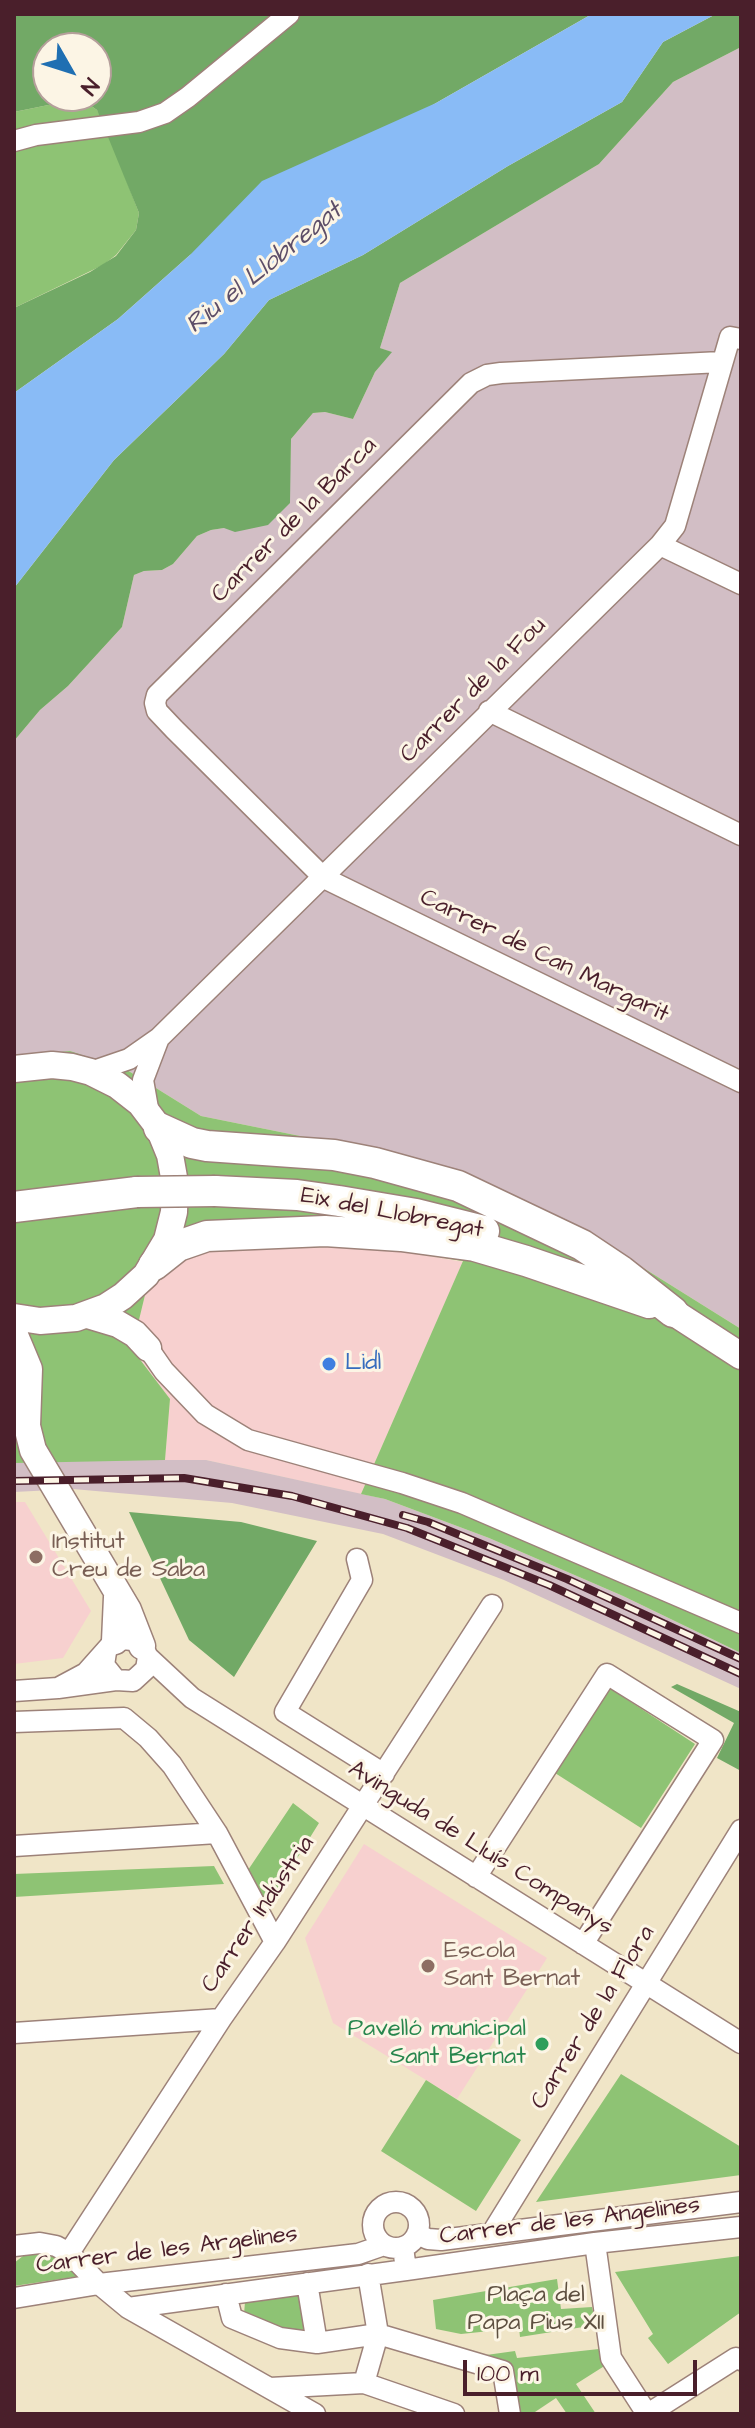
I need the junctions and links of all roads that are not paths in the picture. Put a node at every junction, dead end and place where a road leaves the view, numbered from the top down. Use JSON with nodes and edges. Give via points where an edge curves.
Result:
{"nodes":[{"id":1,"x":289,"y":14,"type":"edge"},
{"id":2,"x":14,"y":141,"type":"edge"},
{"id":3,"x":741,"y":339,"type":"edge"},
{"id":4,"x":721,"y":362,"type":"junction"},
{"id":5,"x":660,"y":545,"type":"junction"},
{"id":6,"x":741,"y":584,"type":"edge"},
{"id":7,"x":489,"y":711,"type":"junction"},
{"id":8,"x":741,"y":835,"type":"edge"},
{"id":9,"x":324,"y":878,"type":"junction"},
{"id":10,"x":159,"y":1038,"type":"junction"},
{"id":11,"x":20,"y":1065,"type":"edge"},
{"id":12,"x":91,"y":1072,"type":"junction"},
{"id":13,"x":741,"y":1082,"type":"edge"},
{"id":14,"x":154,"y":1121,"type":"junction"},
{"id":15,"x":14,"y":1207,"type":"edge"},
{"id":16,"x":146,"y":1274,"type":"junction"},
{"id":17,"x":673,"y":1312,"type":"junction"},
{"id":18,"x":14,"y":1317,"type":"edge"},
{"id":19,"x":75,"y":1317,"type":"junction"},
{"id":20,"x":14,"y":1333,"type":"edge"},
{"id":21,"x":148,"y":1348,"type":"junction"},
{"id":22,"x":741,"y":1356,"type":"edge"},
{"id":23,"x":29,"y":1369,"type":"junction"},
{"id":24,"x":21,"y":1426,"type":"edge"},
{"id":25,"x":357,"y":1559,"type":"dead end"},
{"id":26,"x":116,"y":1589,"type":"junction"},
{"id":27,"x":492,"y":1605,"type":"dead end"},
{"id":28,"x":741,"y":1623,"type":"edge"},
{"id":29,"x":110,"y":1647,"type":"junction"},
{"id":30,"x":145,"y":1652,"type":"junction"},
{"id":31,"x":139,"y":1678,"type":"junction"},
{"id":32,"x":116,"y":1680,"type":"junction"},
{"id":33,"x":58,"y":1688,"type":"junction"},
{"id":34,"x":14,"y":1691,"type":"edge"},
{"id":35,"x":192,"y":1698,"type":"junction"},
{"id":36,"x":14,"y":1722,"type":"edge"},
{"id":37,"x":384,"y":1774,"type":"junction"},
{"id":38,"x":363,"y":1807,"type":"junction"},
{"id":39,"x":741,"y":1830,"type":"edge"},
{"id":40,"x":217,"y":1833,"type":"junction"},
{"id":41,"x":14,"y":1846,"type":"edge"},
{"id":42,"x":476,"y":1877,"type":"junction"},
{"id":43,"x":275,"y":1942,"type":"junction"},
{"id":44,"x":583,"y":1944,"type":"junction"},
{"id":45,"x":646,"y":1984,"type":"junction"},
{"id":46,"x":221,"y":2019,"type":"junction"},
{"id":47,"x":14,"y":2033,"type":"edge"},
{"id":48,"x":741,"y":2043,"type":"edge"},
{"id":49,"x":741,"y":2202,"type":"edge"},
{"id":50,"x":741,"y":2227,"type":"edge"},
{"id":51,"x":492,"y":2233,"type":"junction"},
{"id":52,"x":394,"y":2238,"type":"junction"},
{"id":53,"x":595,"y":2243,"type":"junction"},
{"id":54,"x":14,"y":2246,"type":"edge"},
{"id":55,"x":69,"y":2253,"type":"junction"},
{"id":56,"x":406,"y":2270,"type":"junction"},
{"id":57,"x":368,"y":2274,"type":"junction"},
{"id":58,"x":307,"y":2283,"type":"junction"},
{"id":59,"x":99,"y":2284,"type":"junction"},
{"id":60,"x":226,"y":2294,"type":"junction"},
{"id":61,"x":14,"y":2298,"type":"edge"},
{"id":62,"x":128,"y":2308,"type":"junction"},
{"id":63,"x":378,"y":2334,"type":"junction"},
{"id":64,"x":317,"y":2343,"type":"junction"},
{"id":65,"x":741,"y":2360,"type":"edge"},
{"id":66,"x":364,"y":2383,"type":"junction"},
{"id":67,"x":270,"y":2388,"type":"junction"},
{"id":68,"x":315,"y":2414,"type":"edge"},
{"id":69,"x":454,"y":2414,"type":"edge"},
{"id":70,"x":510,"y":2414,"type":"edge"},
{"id":71,"x":648,"y":2414,"type":"edge"}],
"edges":[{"from":1,"to":2,"type":"street","via":[[165,113],[139,122]]},
{"from":3,"to":4,"type":"street","name":"Carrer de la Fou","via":[[730,337]]},
{"from":4,"to":5,"type":"street","name":"Carrer de la Fou","via":[[675,526]]},
{"from":4,"to":9,"type":"street","name":"Carrer de la Barca","via":[[501,373],[471,383],[157,695],[157,711]]},
{"from":5,"to":6,"type":"street"},
{"from":5,"to":7,"type":"street","name":"Carrer de la Fou"},
{"from":7,"to":8,"type":"street"},
{"from":7,"to":9,"type":"street","name":"Carrer de la Fou"},
{"from":9,"to":10,"type":"street","name":"Carrer de la Fou"},
{"from":9,"to":13,"type":"street","name":"Carrer de Can Margarit"},
{"from":10,"to":12,"type":"street","name":"Carrer de la Fou","via":[[129,1059]]},
{"from":10,"to":14,"type":"street","name":"Carrer de la Fou","via":[[143,1080]]},
{"from":11,"to":12,"type":"main road"},
{"from":12,"to":14,"type":"main road","via":[[117,1085]]},
{"from":14,"to":16,"type":"main road","via":[[170,1155],[175,1197],[167,1240]]},
{"from":14,"to":17,"type":"highway","via":[[192,1143],[334,1155],[458,1186],[582,1245]]},
{"from":15,"to":17,"type":"highway","name":"Eix del Llobregat","bridge":true,"via":[[137,1192],[215,1191],[339,1201],[497,1234],[585,1266]]},
{"from":16,"to":17,"type":"highway","via":[[178,1246],[207,1236],[325,1231],[401,1236],[475,1246]]},
{"from":16,"to":19,"type":"main road","via":[[106,1307]]},
{"from":16,"to":21,"type":"main road","via":[[136,1312]]},
{"from":17,"to":22,"type":"main road","name":"Eix del Llobregat"},
{"from":18,"to":19,"type":"main road"},
{"from":19,"to":21,"type":"main road","via":[[118,1324]]},
{"from":19,"to":23,"type":"main road","via":[[45,1340]]},
{"from":20,"to":23,"type":"main road"},
{"from":21,"to":28,"type":"street","via":[[205,1414],[248,1440],[462,1503]]},
{"from":23,"to":24,"type":"main road"},
{"from":24,"to":26,"type":"main road"},
{"from":25,"to":37,"type":"street","via":[[362,1580],[285,1712]]},
{"from":26,"to":29,"type":"main road"},
{"from":26,"to":30,"type":"main road"},
{"from":27,"to":37,"type":"street","name":"Carrer Indústria"},
{"from":29,"to":30,"type":"street","via":[[127,1638]]},
{"from":29,"to":32,"type":"street","via":[[104,1665]]},
{"from":29,"to":33,"type":"street","via":[[86,1673]]},
{"from":30,"to":31,"type":"street","via":[[146,1669]]},
{"from":30,"to":35,"type":"street"},
{"from":31,"to":32,"type":"street"},
{"from":31,"to":35,"type":"street"},
{"from":32,"to":33,"type":"street"},
{"from":33,"to":34,"type":"street"},
{"from":35,"to":38,"type":"street","name":"Avinguda de Lluís Companys"},
{"from":36,"to":40,"type":"street","via":[[124,1718],[172,1765]]},
{"from":37,"to":38,"type":"street","name":"Carrer Indústria"},
{"from":38,"to":42,"type":"street","name":"Avinguda de Lluís Companys"},
{"from":38,"to":43,"type":"street","name":"Carrer Indústria"},
{"from":39,"to":45,"type":"street","name":"Carrer de la Flora"},
{"from":40,"to":41,"type":"street"},
{"from":40,"to":43,"type":"street"},
{"from":42,"to":44,"type":"street","name":"Avinguda de Lluís Companys"},
{"from":42,"to":44,"type":"street","via":[[607,1674],[713,1740]]},
{"from":43,"to":46,"type":"street","name":"Carrer Indústria"},
{"from":44,"to":45,"type":"street","name":"Avinguda de Lluís Companys"},
{"from":45,"to":48,"type":"street","name":"Avinguda de Lluís Companys"},
{"from":45,"to":51,"type":"street","name":"Carrer de la Flora"},
{"from":46,"to":47,"type":"street"},
{"from":46,"to":55,"type":"street","name":"Carrer Indústria"},
{"from":49,"to":51,"type":"street","name":"Carrer de les Angelines"},
{"from":50,"to":53,"type":"street","name":"Carrer de les Angelines"},
{"from":51,"to":52,"type":"street","name":"Carrer de les Angelines","via":[[441,2240]]},
{"from":52,"to":56,"type":"street"},
{"from":52,"to":59,"type":"street","name":"Carrer de les Argelines","via":[[326,2257]]},
{"from":53,"to":56,"type":"street","name":"Carrer de les Angelines"},
{"from":53,"to":71,"type":"street","via":[[611,2358]]},
{"from":54,"to":55,"type":"street","via":[[40,2243]]},
{"from":55,"to":59,"type":"street"},
{"from":56,"to":57,"type":"street","name":"Carrer de les Angelines"},
{"from":57,"to":58,"type":"street","name":"Carrer de les Angelines"},
{"from":57,"to":63,"type":"street"},
{"from":58,"to":60,"type":"street","name":"Carrer de les Angelines"},
{"from":58,"to":64,"type":"street"},
{"from":59,"to":61,"type":"street","name":"Carrer de les Argelines"},
{"from":59,"to":62,"type":"street"},
{"from":60,"to":62,"type":"street","name":"Carrer de les Angelines"},
{"from":60,"to":64,"type":"street","via":[[232,2318],[280,2338]]},
{"from":62,"to":67,"type":"street"},
{"from":63,"to":64,"type":"street"},
{"from":63,"to":66,"type":"street"},
{"from":63,"to":70,"type":"street","via":[[503,2371]]},
{"from":65,"to":71,"type":"street","via":[[736,2358]]},
{"from":66,"to":67,"type":"street"},
{"from":66,"to":69,"type":"street"},
{"from":67,"to":68,"type":"street"}]}
